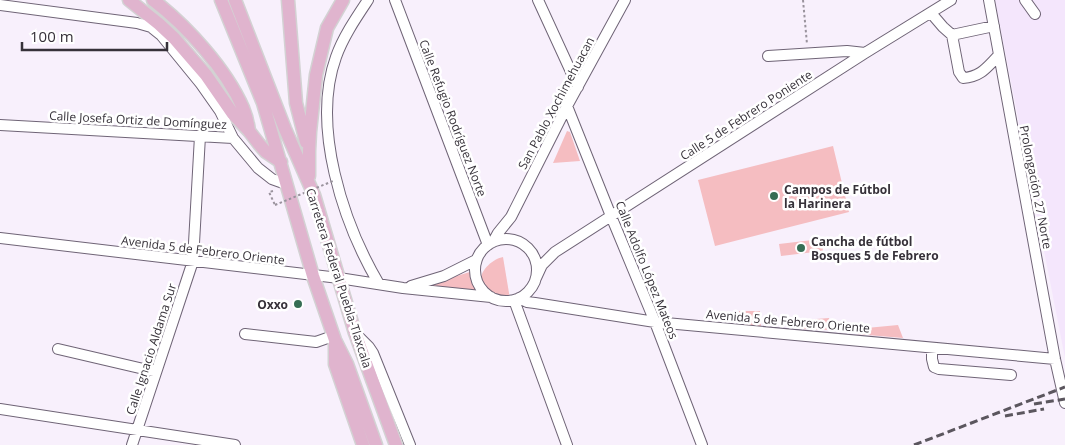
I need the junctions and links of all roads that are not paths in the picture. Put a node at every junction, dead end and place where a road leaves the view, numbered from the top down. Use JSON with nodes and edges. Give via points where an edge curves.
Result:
{"nodes":[{"id":1,"x":129,"y":0,"type":"edge"},
{"id":2,"x":153,"y":0,"type":"edge"},
{"id":3,"x":220,"y":0,"type":"edge"},
{"id":4,"x":235,"y":0,"type":"edge"},
{"id":5,"x":288,"y":0,"type":"edge"},
{"id":6,"x":343,"y":0,"type":"edge"},
{"id":7,"x":368,"y":0,"type":"edge"},
{"id":8,"x":395,"y":0,"type":"edge"},
{"id":9,"x":538,"y":0,"type":"edge"},
{"id":10,"x":626,"y":0,"type":"edge"},
{"id":11,"x":951,"y":0,"type":"edge"},
{"id":12,"x":989,"y":0,"type":"edge"},
{"id":13,"x":1025,"y":0,"type":"edge"},
{"id":14,"x":0,"y":5,"type":"edge"},
{"id":15,"x":931,"y":13,"type":"junction"},
{"id":16,"x":1035,"y":14,"type":"dead end"},
{"id":17,"x":994,"y":26,"type":"junction"},
{"id":18,"x":952,"y":35,"type":"junction"},
{"id":19,"x":865,"y":53,"type":"junction"},
{"id":20,"x":999,"y":55,"type":"junction"},
{"id":21,"x":768,"y":56,"type":"dead end"},
{"id":22,"x":578,"y":87,"type":"junction"},
{"id":23,"x":568,"y":106,"type":"junction"},
{"id":24,"x":0,"y":125,"type":"edge"},
{"id":25,"x":249,"y":131,"type":"junction"},
{"id":26,"x":200,"y":136,"type":"junction"},
{"id":27,"x":233,"y":138,"type":"junction"},
{"id":28,"x":309,"y":151,"type":"junction"},
{"id":29,"x":281,"y":162,"type":"junction"},
{"id":30,"x":286,"y":184,"type":"junction"},
{"id":31,"x":310,"y":184,"type":"junction"},
{"id":32,"x":611,"y":216,"type":"junction"},
{"id":33,"x":511,"y":218,"type":"junction"},
{"id":34,"x":0,"y":238,"type":"edge"},
{"id":35,"x":516,"y":241,"type":"junction"},
{"id":36,"x":491,"y":244,"type":"junction"},
{"id":37,"x":528,"y":249,"type":"junction"},
{"id":38,"x":555,"y":252,"type":"junction"},
{"id":39,"x":476,"y":260,"type":"junction"},
{"id":40,"x":192,"y":261,"type":"junction"},
{"id":41,"x":313,"y":276,"type":"junction"},
{"id":42,"x":339,"y":278,"type":"junction"},
{"id":43,"x":536,"y":278,"type":"junction"},
{"id":44,"x":379,"y":284,"type":"junction"},
{"id":45,"x":403,"y":288,"type":"junction"},
{"id":46,"x":491,"y":297,"type":"junction"},
{"id":47,"x":517,"y":299,"type":"junction"},
{"id":48,"x":655,"y":322,"type":"junction"},
{"id":49,"x":356,"y":333,"type":"junction"},
{"id":50,"x":245,"y":334,"type":"dead end"},
{"id":51,"x":334,"y":338,"type":"junction"},
{"id":52,"x":932,"y":348,"type":"junction"},
{"id":53,"x":58,"y":350,"type":"dead end"},
{"id":54,"x":1055,"y":359,"type":"junction"},
{"id":55,"x":156,"y":371,"type":"junction"},
{"id":56,"x":1010,"y":375,"type":"dead end"},
{"id":57,"x":1065,"y":403,"type":"edge"},
{"id":58,"x":0,"y":409,"type":"edge"},
{"id":59,"x":137,"y":431,"type":"junction"},
{"id":60,"x":132,"y":445,"type":"edge"},
{"id":61,"x":235,"y":445,"type":"edge"},
{"id":62,"x":363,"y":445,"type":"edge"},
{"id":63,"x":376,"y":445,"type":"edge"},
{"id":64,"x":396,"y":445,"type":"edge"},
{"id":65,"x":410,"y":445,"type":"edge"},
{"id":66,"x":566,"y":445,"type":"edge"},
{"id":67,"x":702,"y":445,"type":"edge"}],
"edges":[{"from":1,"to":25,"type":"main road","via":[[174,38]]},
{"from":2,"to":25,"type":"main road","via":[[184,27],[214,62],[239,100]]},
{"from":3,"to":29,"type":"main road","name":"Carretera Federal Puebla-Tlaxcala","via":[[263,103]]},
{"from":4,"to":31,"type":"main road","name":"Carretera Federal Puebla-Tlaxcala"},
{"from":5,"to":28,"type":"main road","via":[[296,103]]},
{"from":6,"to":28,"type":"main road","via":[[327,28],[320,56]]},
{"from":7,"to":44,"type":"street","via":[[336,57],[327,114],[330,150],[345,210],[361,252]]},
{"from":8,"to":36,"type":"street","name":"Calle Refugio Rodríguez Norte"},
{"from":9,"to":22,"type":"street"},
{"from":10,"to":22,"type":"street","name":"San Pablo Xochimehuacan"},
{"from":11,"to":15,"type":"street","name":"Calle 5 de Febrero Poniente"},
{"from":12,"to":17,"type":"street","name":"Prolongación 27 Norte"},
{"from":13,"to":16,"type":"street"},
{"from":14,"to":27,"type":"street","via":[[151,27],[201,84],[220,111]]},
{"from":15,"to":18,"type":"street"},
{"from":15,"to":19,"type":"street","name":"Calle 5 de Febrero Poniente"},
{"from":17,"to":18,"type":"street"},
{"from":17,"to":20,"type":"street","name":"Prolongación 27 Norte"},
{"from":18,"to":20,"type":"street","via":[[963,78],[982,72]]},
{"from":19,"to":21,"type":"street","via":[[847,51]]},
{"from":19,"to":32,"type":"street","name":"Calle 5 de Febrero Poniente"},
{"from":20,"to":54,"type":"street","name":"Prolongación 27 Norte"},
{"from":22,"to":23,"type":"street","name":"San Pablo Xochimehuacan"},
{"from":23,"to":32,"type":"street","name":"Calle Adolfo López Mateos"},
{"from":23,"to":33,"type":"street","name":"San Pablo Xochimehuacan"},
{"from":24,"to":26,"type":"street","name":"Calle Josefa Ortiz de Domínguez"},
{"from":25,"to":29,"type":"main road","via":[[266,152]]},
{"from":26,"to":27,"type":"street","name":"Calle Josefa Ortiz de Domínguez"},
{"from":26,"to":40,"type":"street","name":"Calle Ignacio Aldama Sur"},
{"from":27,"to":30,"type":"street","name":"Calle Josefa Ortiz de Domínguez","via":[[258,168],[272,179]]},
{"from":28,"to":31,"type":"main road"},
{"from":29,"to":30,"type":"main road","name":"Carretera Federal Puebla-Tlaxcala"},
{"from":30,"to":41,"type":"main road","name":"Carretera Federal Puebla-Tlaxcala"},
{"from":31,"to":42,"type":"main road","name":"Carretera Federal Puebla-Tlaxcala"},
{"from":32,"to":38,"type":"street","name":"Calle 5 de Febrero Poniente"},
{"from":32,"to":48,"type":"street","name":"Calle Adolfo López Mateos"},
{"from":33,"to":35,"type":"street","via":[[511,232]]},
{"from":33,"to":36,"type":"street","name":"San Pablo Xochimehuacan"},
{"from":34,"to":40,"type":"street","name":"Avenida 5 de Febrero Oriente"},
{"from":35,"to":36,"type":"street","via":[[502,240]]},
{"from":35,"to":37,"type":"street"},
{"from":36,"to":39,"type":"street"},
{"from":37,"to":38,"type":"street"},
{"from":37,"to":43,"type":"street","via":[[536,263]]},
{"from":38,"to":43,"type":"street","name":"Calle 5 de Febrero Poniente","via":[[542,265]]},
{"from":39,"to":45,"type":"street","name":"Avenida 5 de Febrero Oriente","via":[[444,276]]},
{"from":39,"to":46,"type":"street","via":[[477,281]]},
{"from":40,"to":41,"type":"street","name":"Avenida 5 de Febrero Oriente"},
{"from":40,"to":55,"type":"street","name":"Calle Ignacio Aldama Sur"},
{"from":41,"to":42,"type":"street","name":"Avenida 5 de Febrero Oriente"},
{"from":41,"to":51,"type":"main road","name":"Carretera Federal Puebla-Tlaxcala"},
{"from":42,"to":44,"type":"street","name":"Avenida 5 de Febrero Oriente"},
{"from":42,"to":49,"type":"main road","name":"Carretera Federal Puebla-Tlaxcala"},
{"from":43,"to":47,"type":"street","via":[[530,289]]},
{"from":44,"to":45,"type":"street","name":"Avenida 5 de Febrero Oriente"},
{"from":45,"to":46,"type":"street","name":"Avenida 5 de Febrero Oriente"},
{"from":46,"to":47,"type":"street","via":[[502,301]]},
{"from":47,"to":48,"type":"street","name":"Avenida 5 de Febrero Oriente"},
{"from":47,"to":66,"type":"street"},
{"from":48,"to":52,"type":"street","name":"Avenida 5 de Febrero Oriente"},
{"from":48,"to":67,"type":"street","name":"Calle Adolfo López Mateos"},
{"from":49,"to":64,"type":"main road","name":"Carretera Federal Puebla-Tlaxcala"},
{"from":49,"to":65,"type":"street","via":[[373,354]]},
{"from":50,"to":51,"type":"street","via":[[316,342]]},
{"from":51,"to":62,"type":"main road","via":[[335,364]]},
{"from":51,"to":63,"type":"main road","name":"Carretera Federal Puebla-Tlaxcala","via":[[347,364]]},
{"from":52,"to":54,"type":"street","name":"Avenida 5 de Febrero Oriente"},
{"from":52,"to":56,"type":"street","via":[[934,367],[939,369]]},
{"from":53,"to":55,"type":"street"},
{"from":54,"to":57,"type":"street","name":"Prolongación 27 Norte"},
{"from":55,"to":59,"type":"street","name":"Calle Ignacio Aldama Sur"},
{"from":58,"to":59,"type":"street"},
{"from":59,"to":60,"type":"street","name":"Calle Ignacio Aldama Sur"},
{"from":59,"to":61,"type":"street"}]}
